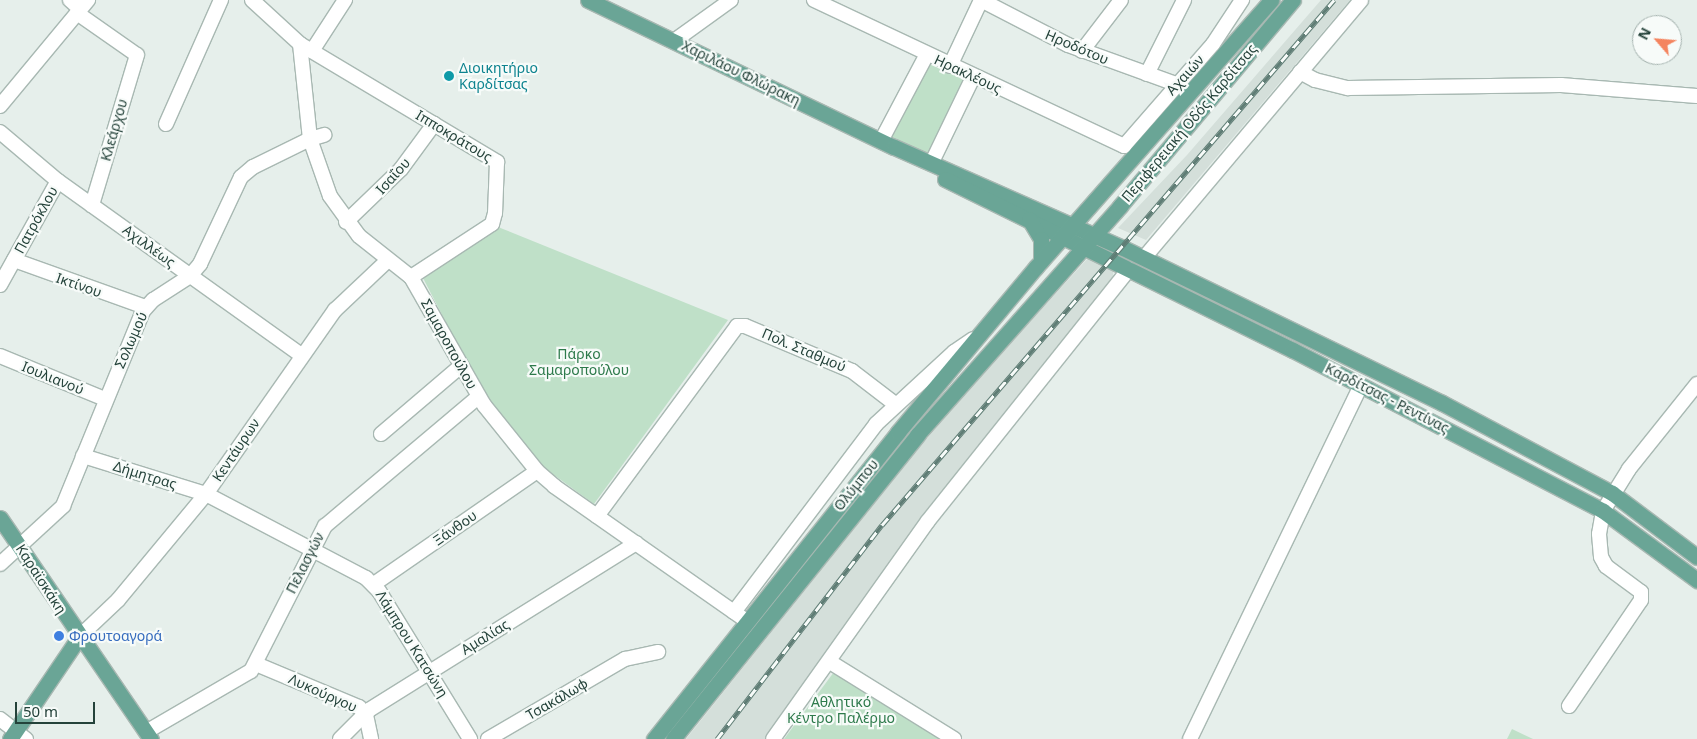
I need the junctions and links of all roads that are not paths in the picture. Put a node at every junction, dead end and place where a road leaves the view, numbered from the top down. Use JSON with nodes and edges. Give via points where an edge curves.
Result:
{"nodes":[{"id":1,"x":221,"y":0,"type":"edge"},
{"id":2,"x":252,"y":0,"type":"edge"},
{"id":3,"x":345,"y":0,"type":"edge"},
{"id":4,"x":588,"y":0,"type":"edge"},
{"id":5,"x":731,"y":0,"type":"edge"},
{"id":6,"x":814,"y":0,"type":"edge"},
{"id":7,"x":981,"y":0,"type":"edge"},
{"id":8,"x":1121,"y":0,"type":"edge"},
{"id":9,"x":1184,"y":0,"type":"edge"},
{"id":10,"x":1242,"y":0,"type":"edge"},
{"id":11,"x":1271,"y":0,"type":"edge"},
{"id":12,"x":1293,"y":0,"type":"edge"},
{"id":13,"x":1362,"y":0,"type":"edge"},
{"id":14,"x":79,"y":5,"type":"edge"},
{"id":15,"x":839,"y":5,"type":"edge"},
{"id":16,"x":1002,"y":5,"type":"edge"},
{"id":17,"x":674,"y":41,"type":"junction"},
{"id":18,"x":306,"y":47,"type":"junction"},
{"id":19,"x":1082,"y":51,"type":"junction"},
{"id":20,"x":927,"y":54,"type":"junction"},
{"id":21,"x":950,"y":66,"type":"junction"},
{"id":22,"x":1300,"y":72,"type":"junction"},
{"id":23,"x":1147,"y":74,"type":"junction"},
{"id":24,"x":973,"y":77,"type":"junction"},
{"id":25,"x":1176,"y":84,"type":"junction"},
{"id":26,"x":1697,"y":96,"type":"edge"},
{"id":27,"x":0,"y":106,"type":"edge"},
{"id":28,"x":166,"y":124,"type":"dead end"},
{"id":29,"x":434,"y":124,"type":"junction"},
{"id":30,"x":0,"y":132,"type":"edge"},
{"id":31,"x":324,"y":135,"type":"dead end"},
{"id":32,"x":310,"y":139,"type":"junction"},
{"id":33,"x":888,"y":144,"type":"junction"},
{"id":34,"x":1124,"y":146,"type":"joint"},
{"id":35,"x":932,"y":162,"type":"junction"},
{"id":36,"x":58,"y":181,"type":"junction"},
{"id":37,"x":92,"y":205,"type":"junction"},
{"id":38,"x":1029,"y":219,"type":"junction"},
{"id":39,"x":346,"y":222,"type":"junction"},
{"id":40,"x":1069,"y":231,"type":"junction"},
{"id":41,"x":1090,"y":240,"type":"junction"},
{"id":42,"x":1144,"y":258,"type":"junction"},
{"id":43,"x":14,"y":260,"type":"junction"},
{"id":44,"x":388,"y":260,"type":"junction"},
{"id":45,"x":1041,"y":261,"type":"junction"},
{"id":46,"x":1130,"y":269,"type":"junction"},
{"id":47,"x":190,"y":276,"type":"junction"},
{"id":48,"x":411,"y":277,"type":"junction"},
{"id":49,"x":0,"y":285,"type":"edge"},
{"id":50,"x":145,"y":307,"type":"junction"},
{"id":51,"x":985,"y":330,"type":"junction"},
{"id":52,"x":1300,"y":333,"type":"junction"},
{"id":53,"x":1292,"y":350,"type":"junction"},
{"id":54,"x":301,"y":355,"type":"junction"},
{"id":55,"x":0,"y":356,"type":"edge"},
{"id":56,"x":461,"y":366,"type":"junction"},
{"id":57,"x":1697,"y":384,"type":"edge"},
{"id":58,"x":1361,"y":386,"type":"junction"},
{"id":59,"x":478,"y":397,"type":"junction"},
{"id":60,"x":105,"y":399,"type":"junction"},
{"id":61,"x":895,"y":404,"type":"junction"},
{"id":62,"x":380,"y":434,"type":"dead end"},
{"id":63,"x":83,"y":456,"type":"junction"},
{"id":64,"x":537,"y":471,"type":"junction"},
{"id":65,"x":206,"y":494,"type":"junction"},
{"id":66,"x":1612,"y":494,"type":"junction"},
{"id":67,"x":1603,"y":510,"type":"junction"},
{"id":68,"x":597,"y":516,"type":"junction"},
{"id":69,"x":0,"y":518,"type":"edge"},
{"id":70,"x":636,"y":543,"type":"junction"},
{"id":71,"x":19,"y":546,"type":"junction"},
{"id":72,"x":310,"y":550,"type":"junction"},
{"id":73,"x":1697,"y":557,"type":"edge"},
{"id":74,"x":0,"y":564,"type":"edge"},
{"id":75,"x":1697,"y":580,"type":"edge"},
{"id":76,"x":374,"y":584,"type":"junction"},
{"id":77,"x":734,"y":612,"type":"junction"},
{"id":78,"x":747,"y":621,"type":"junction"},
{"id":79,"x":79,"y":637,"type":"junction"},
{"id":80,"x":658,"y":652,"type":"dead end"},
{"id":81,"x":830,"y":662,"type":"junction"},
{"id":82,"x":256,"y":664,"type":"junction"},
{"id":83,"x":430,"y":671,"type":"junction"},
{"id":84,"x":1569,"y":706,"type":"dead end"},
{"id":85,"x":364,"y":713,"type":"junction"},
{"id":86,"x":0,"y":719,"type":"edge"},
{"id":87,"x":148,"y":735,"type":"edge"},
{"id":88,"x":17,"y":736,"type":"edge"},
{"id":89,"x":340,"y":739,"type":"edge"},
{"id":90,"x":371,"y":739,"type":"edge"},
{"id":91,"x":470,"y":739,"type":"edge"},
{"id":92,"x":488,"y":739,"type":"edge"},
{"id":93,"x":654,"y":739,"type":"edge"},
{"id":94,"x":673,"y":739,"type":"edge"},
{"id":95,"x":773,"y":739,"type":"edge"},
{"id":96,"x":954,"y":739,"type":"edge"},
{"id":97,"x":1190,"y":739,"type":"edge"}],
"edges":[{"from":1,"to":28,"type":"street"},
{"from":2,"to":18,"type":"street"},
{"from":3,"to":18,"type":"street"},
{"from":4,"to":17,"type":"main road","name":"Χαριλάου Φλώρακη"},
{"from":5,"to":17,"type":"street"},
{"from":6,"to":15,"type":"street","name":"Ηρακλέους"},
{"from":7,"to":16,"type":"street","name":"Ηροδότου"},
{"from":7,"to":21,"type":"street"},
{"from":8,"to":19,"type":"street"},
{"from":9,"to":23,"type":"street","via":[[1167,28]]},
{"from":10,"to":25,"type":"street","name":"Αχαιών","via":[[1213,44]]},
{"from":11,"to":40,"type":"main road","name":"Περιφερειακή Οδός Καρδίτσας"},
{"from":12,"to":41,"type":"main road","name":"Περιφερειακή Οδός Καρδίτσας"},
{"from":13,"to":22,"type":"street"},
{"from":14,"to":27,"type":"street"},
{"from":14,"to":37,"type":"street","name":"Κλεάρχου","via":[[137,55]]},
{"from":15,"to":20,"type":"street","name":"Ηρακλέους"},
{"from":16,"to":19,"type":"street","name":"Ηροδότου"},
{"from":17,"to":33,"type":"main road","name":"Χαριλάου Φλώρακη"},
{"from":18,"to":29,"type":"street","name":"Ιπποκράτους"},
{"from":18,"to":32,"type":"street","name":"Σαμαροπούλου"},
{"from":19,"to":23,"type":"street","name":"Ηροδότου"},
{"from":20,"to":21,"type":"street","name":"Ηρακλέους"},
{"from":20,"to":33,"type":"street"},
{"from":21,"to":24,"type":"street","name":"Ηρακλέους"},
{"from":22,"to":26,"type":"street","via":[[1315,80],[1348,88],[1561,85]]},
{"from":22,"to":42,"type":"street"},
{"from":23,"to":25,"type":"street","name":"Ηροδότου"},
{"from":24,"to":34,"type":"street","name":"Ηρακλέους"},
{"from":24,"to":35,"type":"street"},
{"from":25,"to":34,"type":"street","name":"Αχαιών"},
{"from":29,"to":39,"type":"street","name":"Ισαΐου","via":[[401,169]]},
{"from":29,"to":48,"type":"street","name":"Ιπποκράτους","via":[[496,162],[495,218],[492,224]]},
{"from":30,"to":36,"type":"street","name":"Αχιλλέως"},
{"from":31,"to":32,"type":"street","name":"Σολωμού"},
{"from":32,"to":39,"type":"street","name":"Σαμαροπούλου","via":[[330,196]]},
{"from":32,"to":47,"type":"street","name":"Σολωμού","via":[[253,167],[241,177],[200,264]]},
{"from":33,"to":35,"type":"main road","name":"Χαριλάου Φλώρακη"},
{"from":33,"to":38,"type":"main road","name":"Χαριλάου Φλώρακη","via":[[915,164]]},
{"from":35,"to":40,"type":"main road","name":"Χαριλάου Φλώρακη"},
{"from":36,"to":37,"type":"street","name":"Αχιλλέως"},
{"from":36,"to":43,"type":"street","name":"Πατρόκλου"},
{"from":37,"to":47,"type":"street","name":"Αχιλλέως"},
{"from":38,"to":40,"type":"main road","name":"Χαριλάου Φλώρακη"},
{"from":38,"to":45,"type":"main road","via":[[1041,239]]},
{"from":39,"to":44,"type":"street","name":"Σαμαροπούλου"},
{"from":40,"to":41,"type":"main road","name":"Καρδίτσας - Ρεντίνας"},
{"from":40,"to":45,"type":"main road","name":"Ολύμπου"},
{"from":41,"to":42,"type":"main road","name":"Καρδίτσας - Ρεντίνας"},
{"from":41,"to":46,"type":"main road","name":"Καρδίτσας - Ρεντίνας"},
{"from":41,"to":94,"type":"main road","name":"Ολύμπου","via":[[917,435]]},
{"from":42,"to":52,"type":"main road","name":"Καρδίτσας - Ρεντίνας"},
{"from":43,"to":49,"type":"street","name":"Πατρόκλου"},
{"from":43,"to":50,"type":"street","name":"Ικτίνου"},
{"from":44,"to":48,"type":"street","name":"Σαμαροπούλου"},
{"from":44,"to":54,"type":"street","name":"Κεντάυρων","via":[[335,310]]},
{"from":45,"to":51,"type":"main road","name":"Ολύμπου"},
{"from":46,"to":53,"type":"main road","name":"Καρδίτσας - Ρεντίνας"},
{"from":46,"to":81,"type":"street","via":[[928,521]]},
{"from":47,"to":50,"type":"street","name":"Σολωμού"},
{"from":47,"to":54,"type":"street","name":"Αχιλλέως"},
{"from":48,"to":56,"type":"street","name":"Σαμαροπούλου"},
{"from":50,"to":60,"type":"street","name":"Σολωμού"},
{"from":51,"to":61,"type":"street","via":[[954,352]]},
{"from":51,"to":78,"type":"main road","name":"Ολύμπου","via":[[898,432]]},
{"from":52,"to":53,"type":"main road"},
{"from":52,"to":66,"type":"main road","name":"Καρδίτσας - Ρεντίνας","via":[[1442,403]]},
{"from":53,"to":58,"type":"main road","name":"Καρδίτσας - Ρεντίνας"},
{"from":54,"to":65,"type":"street","name":"Κεντάυρων"},
{"from":55,"to":60,"type":"street","name":"Ιουλιανού"},
{"from":56,"to":59,"type":"street","name":"Σαμαροπούλου"},
{"from":56,"to":62,"type":"street"},
{"from":57,"to":66,"type":"street"},
{"from":58,"to":67,"type":"main road","name":"Καρδίτσας - Ρεντίνας"},
{"from":58,"to":97,"type":"street"},
{"from":59,"to":64,"type":"street","name":"Σαμαροπούλου"},
{"from":59,"to":72,"type":"street","name":"Πελασγών","via":[[344,508],[325,526]]},
{"from":60,"to":63,"type":"street","name":"Σολωμού"},
{"from":61,"to":68,"type":"street","name":"Πολ. Σταθμού","via":[[852,371],[745,326],[737,326]]},
{"from":61,"to":77,"type":"street","via":[[876,424]]},
{"from":63,"to":65,"type":"street","name":"Δήμητρας"},
{"from":63,"to":71,"type":"street","name":"Σολωμού","via":[[63,506]]},
{"from":64,"to":68,"type":"street","name":"Σαμαροπούλου"},
{"from":64,"to":76,"type":"street","name":"Ξάνθου"},
{"from":65,"to":72,"type":"street","name":"Λάμπρου Κατσώνη"},
{"from":65,"to":79,"type":"street","name":"Κεντάυρων","via":[[118,600]]},
{"from":66,"to":67,"type":"street"},
{"from":66,"to":73,"type":"main road","name":"Καρδίτσας - Ρεντίνας"},
{"from":67,"to":75,"type":"main road","name":"Καρδίτσας - Ρεντίνας"},
{"from":67,"to":84,"type":"street","via":[[1599,534],[1601,557],[1606,566],[1640,592],[1641,600]]},
{"from":68,"to":70,"type":"street","name":"Σαμαροπούλου"},
{"from":69,"to":71,"type":"main road","name":"Καραϊσκάκη"},
{"from":70,"to":77,"type":"street","name":"Σαμαροπούλου"},
{"from":70,"to":83,"type":"street","name":"Αμαλίας"},
{"from":71,"to":74,"type":"street","name":"Σολωμού"},
{"from":71,"to":79,"type":"main road","name":"Καραϊσκάκη"},
{"from":72,"to":76,"type":"street","name":"Λάμπρου Κατσώνη"},
{"from":72,"to":82,"type":"street","name":"Πελασγών"},
{"from":76,"to":83,"type":"street","name":"Λάμπρου Κατσώνη"},
{"from":77,"to":78,"type":"street","name":"Σαμαροπούλου"},
{"from":78,"to":93,"type":"main road","name":"Ολύμπου"},
{"from":79,"to":87,"type":"main road","name":"Καραϊσκάκη"},
{"from":79,"to":88,"type":"main road"},
{"from":80,"to":92,"type":"street","name":"Τσακάλωφ","via":[[625,659]]},
{"from":81,"to":95,"type":"street"},
{"from":81,"to":96,"type":"street"},
{"from":82,"to":85,"type":"street","name":"Λυκούργου","via":[[346,701]]},
{"from":82,"to":87,"type":"street","name":"Πελασγών","via":[[240,678]]},
{"from":83,"to":85,"type":"street","name":"Αμαλίας"},
{"from":83,"to":91,"type":"street","name":"Λάμπρου Κατσώνη"},
{"from":85,"to":89,"type":"street","name":"Αμαλίας"},
{"from":85,"to":90,"type":"street","name":"Λυκούργου"},
{"from":86,"to":88,"type":"street"}]}
